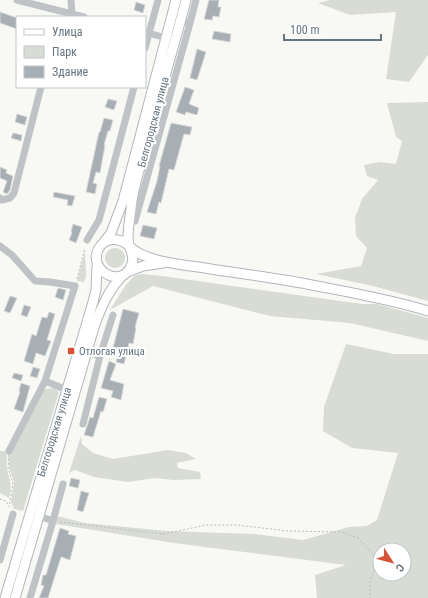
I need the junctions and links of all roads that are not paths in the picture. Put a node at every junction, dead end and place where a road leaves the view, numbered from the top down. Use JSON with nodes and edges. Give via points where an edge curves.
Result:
{"nodes":[{"id":1,"x":17,"y":0,"type":"edge"},
{"id":2,"x":71,"y":0,"type":"edge"},
{"id":3,"x":158,"y":0,"type":"edge"},
{"id":4,"x":176,"y":0,"type":"edge"},
{"id":5,"x":186,"y":0,"type":"edge"},
{"id":6,"x":196,"y":0,"type":"edge"},
{"id":7,"x":59,"y":14,"type":"edge"},
{"id":8,"x":72,"y":14,"type":"junction"},
{"id":9,"x":80,"y":16,"type":"edge"},
{"id":10,"x":180,"y":21,"type":"junction"},
{"id":11,"x":190,"y":23,"type":"junction"},
{"id":12,"x":147,"y":33,"type":"edge"},
{"id":13,"x":166,"y":38,"type":"junction"},
{"id":14,"x":41,"y":88,"type":"edge"},
{"id":15,"x":134,"y":88,"type":"edge"},
{"id":16,"x":0,"y":198,"type":"edge"},
{"id":17,"x":135,"y":221,"type":"dead end"},
{"id":18,"x":87,"y":240,"type":"road end"},
{"id":19,"x":104,"y":242,"type":"junction"},
{"id":20,"x":0,"y":246,"type":"edge"},
{"id":21,"x":129,"y":246,"type":"junction"},
{"id":22,"x":169,"y":262,"type":"junction"},
{"id":23,"x":97,"y":266,"type":"junction"},
{"id":24,"x":125,"y":273,"type":"junction"},
{"id":25,"x":428,"y":311,"type":"edge"},
{"id":26,"x":113,"y":316,"type":"dead end"},
{"id":27,"x":87,"y":352,"type":"junction"},
{"id":28,"x":100,"y":356,"type":"junction"},
{"id":29,"x":45,"y":381,"type":"junction"},
{"id":30,"x":67,"y":390,"type":"junction"},
{"id":31,"x":82,"y":424,"type":"dead end"},
{"id":32,"x":9,"y":451,"type":"road end"},
{"id":33,"x":63,"y":484,"type":"dead end"},
{"id":34,"x":13,"y":514,"type":"dead end"},
{"id":35,"x":40,"y":516,"type":"junction"},
{"id":36,"x":53,"y":521,"type":"junction"},
{"id":37,"x":0,"y":560,"type":"edge"},
{"id":38,"x":5,"y":598,"type":"edge"},
{"id":39,"x":15,"y":598,"type":"edge"},
{"id":40,"x":30,"y":598,"type":"edge"}],
"edges":[{"from":1,"to":7,"type":"street"},
{"from":2,"to":8,"type":"street"},
{"from":3,"to":12,"type":"street"},
{"from":4,"to":13,"type":"main road","name":"Белгородская улица"},
{"from":5,"to":10,"type":"main road","name":"Белгородская улица"},
{"from":6,"to":11,"type":"street"},
{"from":7,"to":8,"type":"street"},
{"from":8,"to":9,"type":"street"},
{"from":10,"to":11,"type":"street"},
{"from":10,"to":21,"type":"main road","name":"Белгородская улица","via":[[132,203]]},
{"from":11,"to":17,"type":"street"},
{"from":12,"to":13,"type":"street"},
{"from":13,"to":19,"type":"main road","name":"Белгородская улица","via":[[123,201],[111,234]]},
{"from":14,"to":16,"type":"street","via":[[14,193],[10,198]]},
{"from":15,"to":18,"type":"street","via":[[99,220]]},
{"from":19,"to":21,"type":"main road","via":[[115,239]]},
{"from":19,"to":23,"type":"main road","via":[[96,253]]},
{"from":20,"to":29,"type":"street","via":[[12,255],[35,281],[75,286]]},
{"from":21,"to":22,"type":"main road","via":[[138,254]]},
{"from":21,"to":24,"type":"main road","via":[[133,262]]},
{"from":22,"to":24,"type":"main road","via":[[143,266]]},
{"from":22,"to":25,"type":"main road","via":[[306,284]]},
{"from":23,"to":24,"type":"main road","via":[[110,276]]},
{"from":23,"to":30,"type":"main road","name":"Белгородская улица","via":[[96,290]]},
{"from":24,"to":27,"type":"main road","name":"Белгородская улица","via":[[107,296]]},
{"from":26,"to":28,"type":"street"},
{"from":27,"to":28,"type":"street"},
{"from":27,"to":35,"type":"main road","name":"Белгородская улица"},
{"from":28,"to":31,"type":"street"},
{"from":29,"to":30,"type":"street"},
{"from":29,"to":32,"type":"street"},
{"from":30,"to":38,"type":"main road","name":"Белгородская улица"},
{"from":33,"to":36,"type":"street"},
{"from":34,"to":37,"type":"street"},
{"from":35,"to":36,"type":"street"},
{"from":35,"to":39,"type":"main road","name":"Белгородская улица"},
{"from":36,"to":40,"type":"street"}]}
